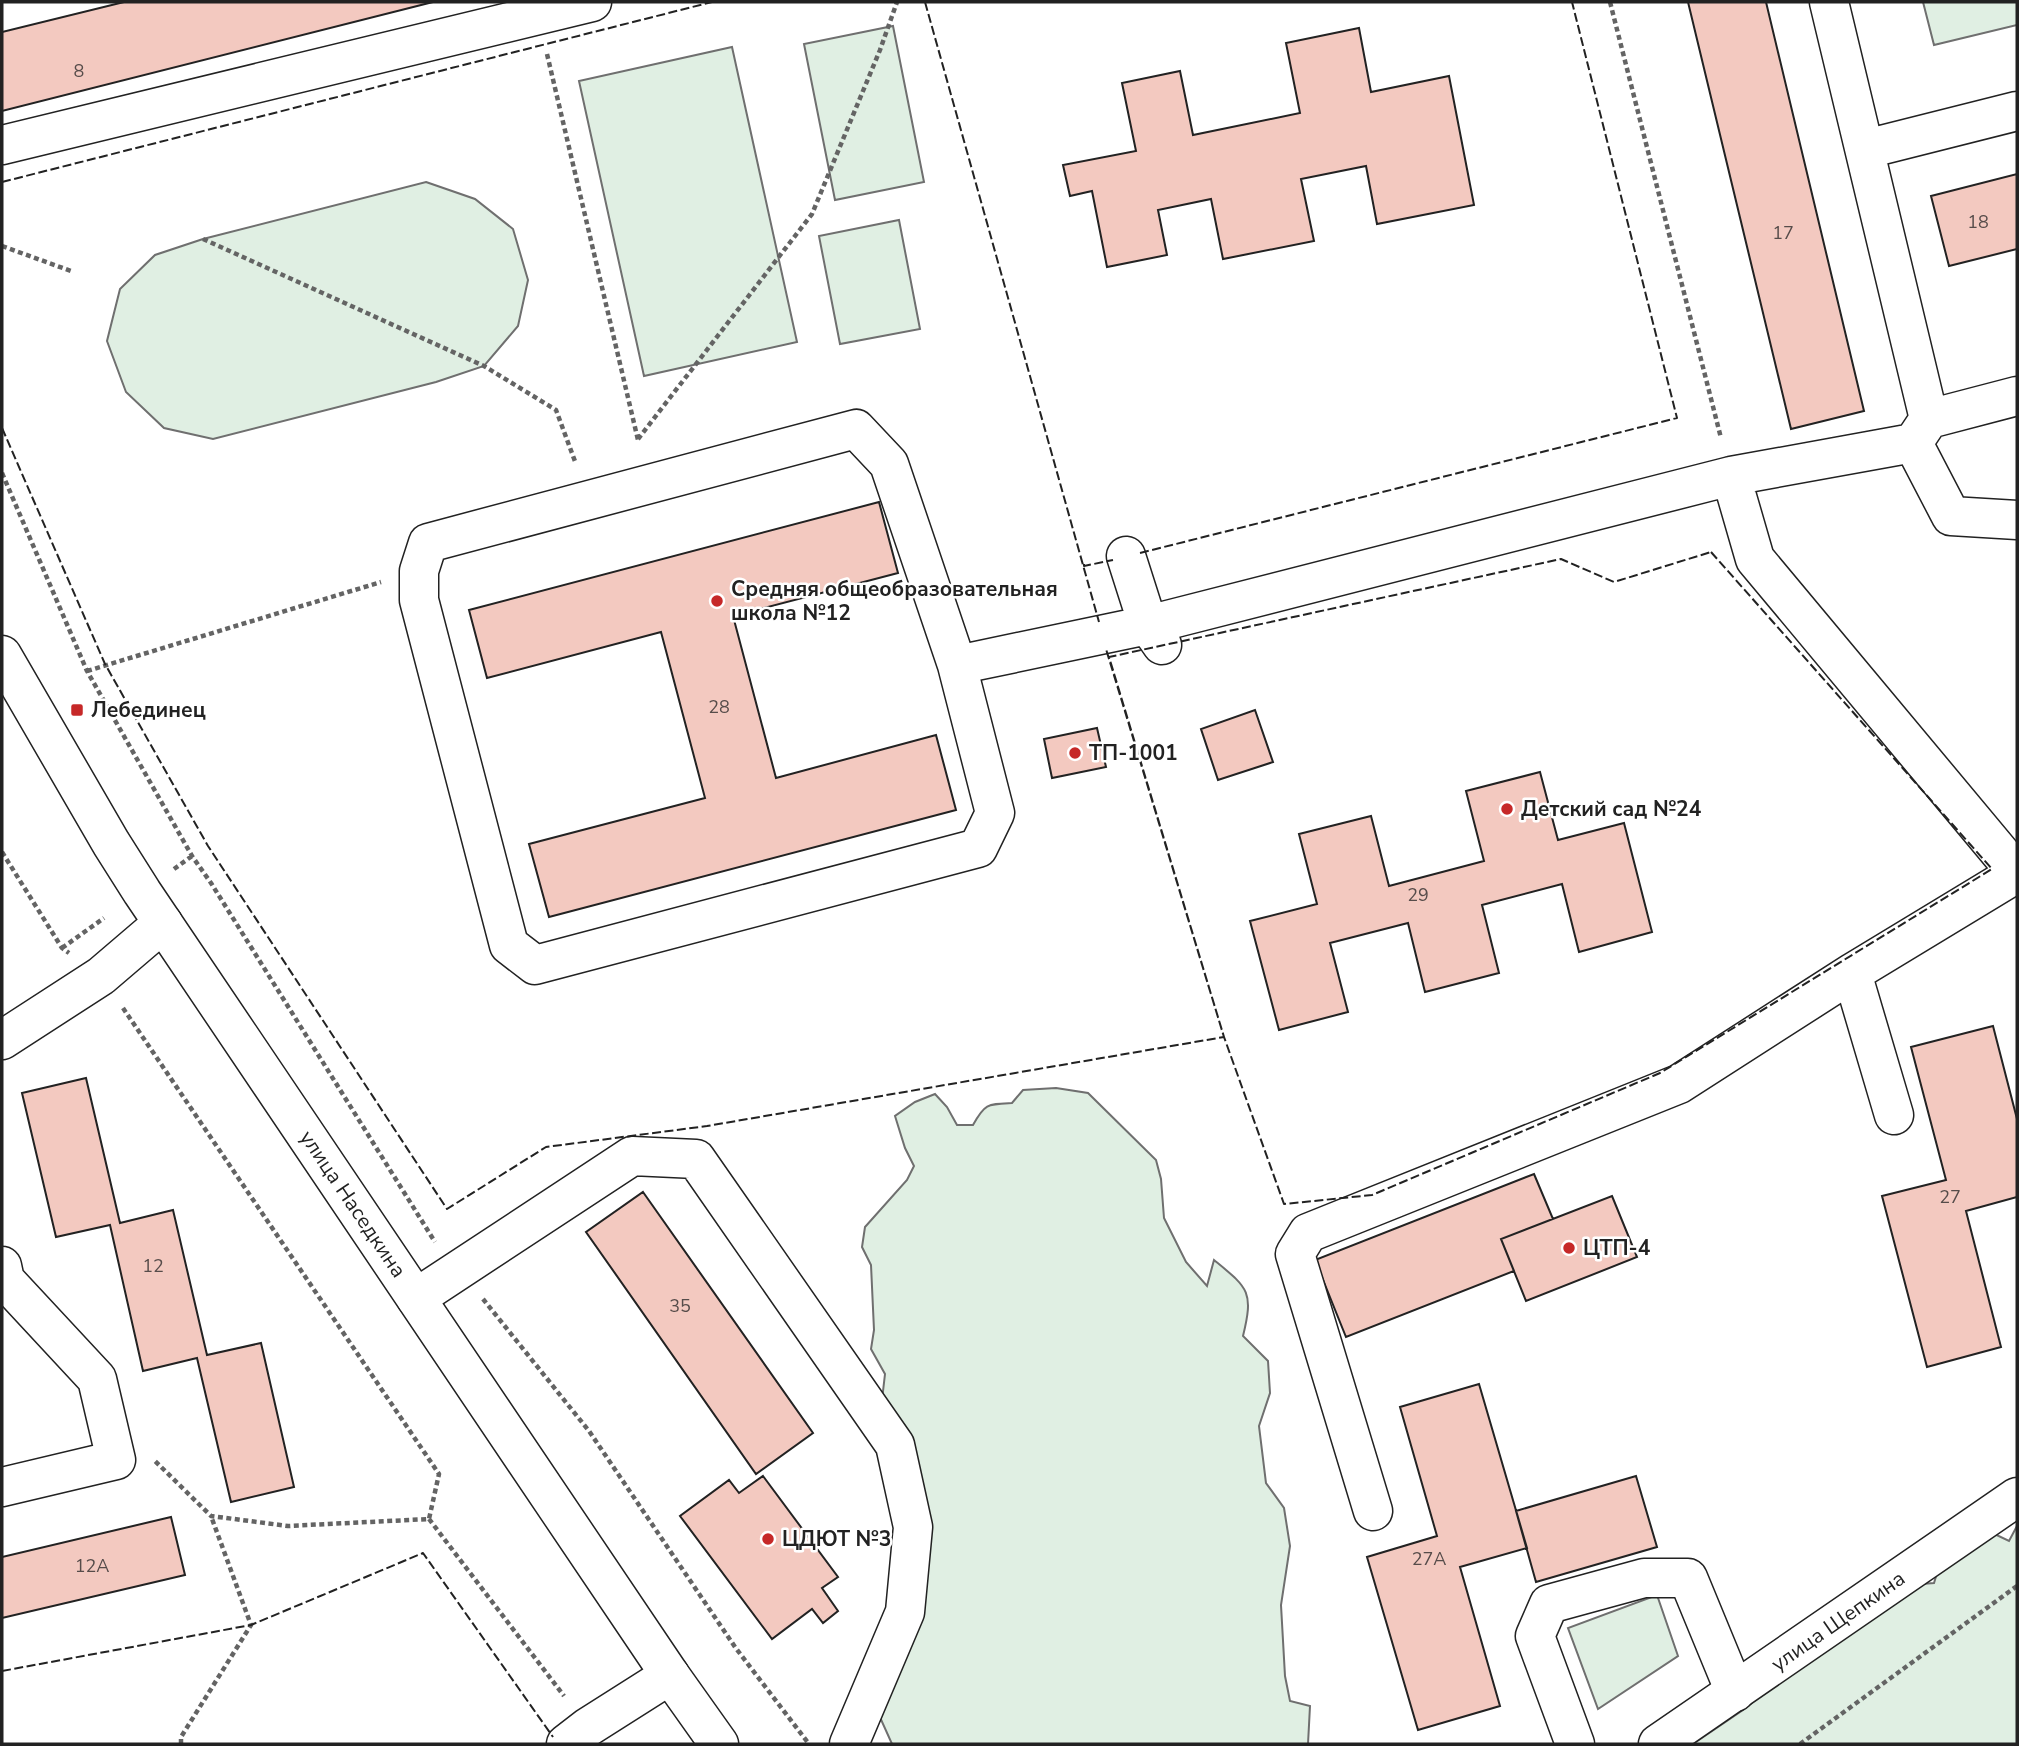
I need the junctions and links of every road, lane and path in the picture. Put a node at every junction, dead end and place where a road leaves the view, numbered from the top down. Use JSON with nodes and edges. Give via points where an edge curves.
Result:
{"nodes":[{"id":1,"x":592,"y":2,"type":"edge"},
{"id":2,"x":897,"y":2,"type":"edge"},
{"id":3,"x":1610,"y":2,"type":"edge"},
{"id":4,"x":1829,"y":2,"type":"edge"},
{"id":5,"x":538,"y":15,"type":"junction"},
{"id":6,"x":2017,"y":111,"type":"edge"},
{"id":7,"x":2,"y":145,"type":"edge"},
{"id":8,"x":1866,"y":149,"type":"junction"},
{"id":9,"x":203,"y":239,"type":"dead end"},
{"id":10,"x":2,"y":246,"type":"edge"},
{"id":11,"x":71,"y":271,"type":"dead end"},
{"id":12,"x":2017,"y":396,"type":"edge"},
{"id":13,"x":1921,"y":431,"type":"junction"},
{"id":14,"x":638,"y":439,"type":"junction"},
{"id":15,"x":2,"y":472,"type":"edge"},
{"id":16,"x":1731,"y":476,"type":"junction"},
{"id":17,"x":649,"y":485,"type":"junction"},
{"id":18,"x":590,"y":500,"type":"junction"},
{"id":19,"x":2017,"y":520,"type":"edge"},
{"id":20,"x":1126,"y":556,"type":"dead end"},
{"id":21,"x":418,"y":571,"type":"junction"},
{"id":22,"x":1155,"y":635,"type":"junction"},
{"id":23,"x":2,"y":655,"type":"edge"},
{"id":24,"x":957,"y":664,"type":"junction"},
{"id":25,"x":87,"y":671,"type":"junction"},
{"id":26,"x":2,"y":852,"type":"edge"},
{"id":27,"x":2017,"y":873,"type":"edge"},
{"id":28,"x":163,"y":923,"type":"junction"},
{"id":29,"x":1852,"y":973,"type":"junction"},
{"id":30,"x":100,"y":976,"type":"junction"},
{"id":31,"x":2,"y":1040,"type":"edge"},
{"id":32,"x":1894,"y":1115,"type":"dead end"},
{"id":33,"x":2,"y":1266,"type":"edge"},
{"id":34,"x":460,"y":1271,"type":"junction"},
{"id":35,"x":416,"y":1298,"type":"junction"},
{"id":36,"x":116,"y":1460,"type":"junction"},
{"id":37,"x":2,"y":1487,"type":"edge"},
{"id":38,"x":2017,"y":1497,"type":"edge"},
{"id":39,"x":1373,"y":1511,"type":"dead end"},
{"id":40,"x":211,"y":1516,"type":"junction"},
{"id":41,"x":429,"y":1519,"type":"junction"},
{"id":42,"x":2017,"y":1586,"type":"edge"},
{"id":43,"x":670,"y":1675,"type":"junction"},
{"id":44,"x":1735,"y":1692,"type":"junction"},
{"id":45,"x":577,"y":1736,"type":"edge"},
{"id":46,"x":181,"y":1744,"type":"edge"},
{"id":47,"x":719,"y":1744,"type":"edge"},
{"id":48,"x":809,"y":1744,"type":"edge"},
{"id":49,"x":849,"y":1744,"type":"edge"},
{"id":50,"x":1575,"y":1744,"type":"edge"},
{"id":51,"x":1658,"y":1744,"type":"edge"},
{"id":52,"x":1800,"y":1744,"type":"edge"}],
"edges":[{"from":1,"to":5,"type":"main road"},
{"from":2,"to":14,"type":"path","via":[[812,214]]},
{"from":3,"to":16,"type":"path"},
{"from":4,"to":8,"type":"main road"},
{"from":5,"to":7,"type":"main road"},
{"from":5,"to":14,"type":"path"},
{"from":6,"to":8,"type":"main road"},
{"from":8,"to":13,"type":"main road"},
{"from":9,"to":18,"type":"path","via":[[484,366],[556,410]]},
{"from":10,"to":11,"type":"path"},
{"from":12,"to":13,"type":"main road"},
{"from":13,"to":16,"type":"main road"},
{"from":13,"to":19,"type":"main road","via":[[1951,516]]},
{"from":14,"to":17,"type":"path"},
{"from":15,"to":25,"type":"path"},
{"from":16,"to":22,"type":"main road"},
{"from":16,"to":27,"type":"main road","via":[[1755,559],[1797,629]]},
{"from":17,"to":18,"type":"main road"},
{"from":17,"to":24,"type":"main road","via":[[856,429],[889,464]]},
{"from":18,"to":21,"type":"main road","via":[[428,543]]},
{"from":20,"to":22,"type":"main road"},
{"from":21,"to":24,"type":"main road","via":[[419,600],[509,945],[535,965],[978,848],[995,813]]},
{"from":21,"to":25,"type":"path"},
{"from":22,"to":24,"type":"main road"},
{"from":23,"to":28,"type":"main road","name":"улица Наседкина"},
{"from":25,"to":34,"type":"path","via":[[192,856],[436,1244]]},
{"from":26,"to":30,"type":"path","via":[[62,948]]},
{"from":27,"to":29,"type":"main road"},
{"from":28,"to":30,"type":"main road"},
{"from":28,"to":35,"type":"main road","name":"улица Наседкина"},
{"from":29,"to":32,"type":"main road"},
{"from":29,"to":39,"type":"main road","via":[[1679,1084],[1308,1233],[1295,1254]]},
{"from":30,"to":31,"type":"main road"},
{"from":30,"to":41,"type":"path","via":[[439,1474]]},
{"from":33,"to":36,"type":"main road","via":[[5,1280],[97,1379]]},
{"from":34,"to":35,"type":"main road"},
{"from":34,"to":48,"type":"path","via":[[589,1431],[735,1647]]},
{"from":34,"to":49,"type":"main road","via":[[632,1156],[696,1159],[895,1445],[913,1527],[905,1612]]},
{"from":35,"to":43,"type":"main road","name":"улица Наседкина"},
{"from":36,"to":37,"type":"main road"},
{"from":36,"to":40,"type":"path","via":[[156,1460]]},
{"from":38,"to":44,"type":"main road","name":"улица Щепкина"},
{"from":40,"to":41,"type":"path","via":[[288,1526]]},
{"from":40,"to":46,"type":"path","via":[[251,1625],[181,1737]]},
{"from":41,"to":45,"type":"path"},
{"from":42,"to":52,"type":"path"},
{"from":43,"to":45,"type":"main road"},
{"from":43,"to":47,"type":"main road","name":"улица Наседкина"},
{"from":44,"to":50,"type":"main road","via":[[1688,1578],[1644,1578],[1549,1604],[1535,1636]]},
{"from":44,"to":51,"type":"main road","name":"улица Щепкина"}]}
